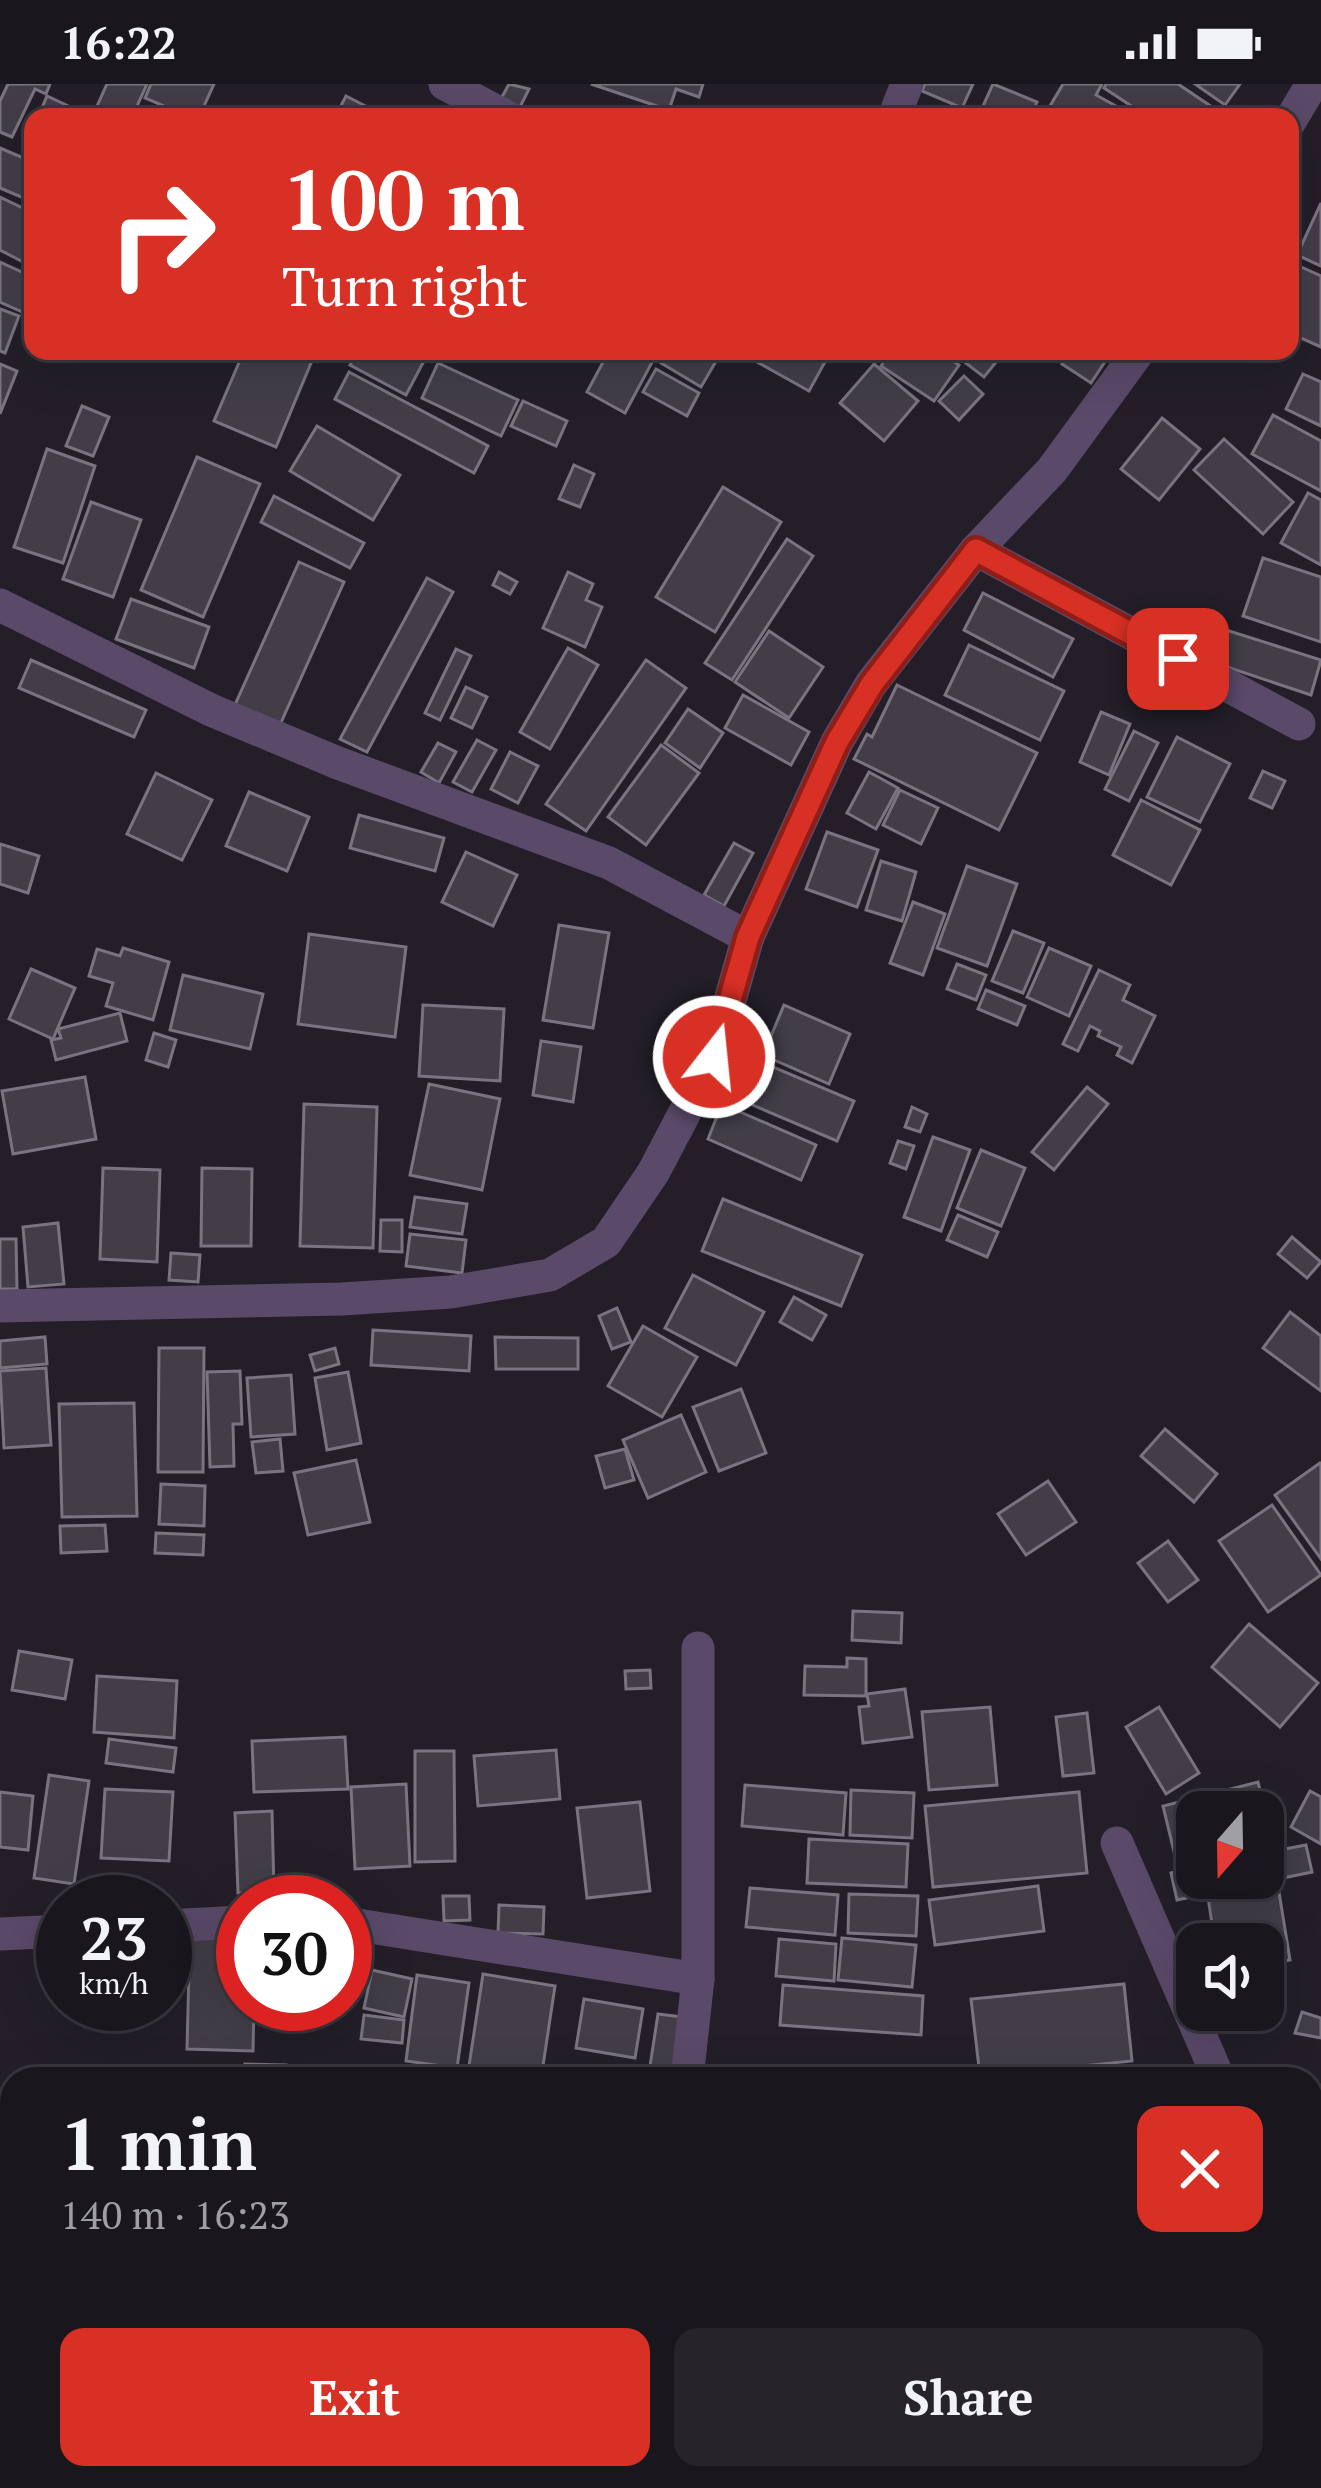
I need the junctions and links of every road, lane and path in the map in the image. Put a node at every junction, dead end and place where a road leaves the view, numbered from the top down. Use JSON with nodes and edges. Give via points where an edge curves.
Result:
{"nodes":[{"id":1,"x":445,"y":84,"type":"edge"},
{"id":2,"x":490,"y":108,"type":"edge"},
{"id":3,"x":1132,"y":360,"type":"edge"},
{"id":4,"x":976,"y":550,"type":"junction"},
{"id":5,"x":0,"y":604,"type":"edge"},
{"id":6,"x":1300,"y":724,"type":"dead end"},
{"id":7,"x":748,"y":937,"type":"junction"},
{"id":8,"x":0,"y":1306,"type":"edge"},
{"id":9,"x":698,"y":1648,"type":"dead end"},
{"id":10,"x":1117,"y":1843,"type":"dead end"},
{"id":11,"x":372,"y":1927,"type":"edge"},
{"id":12,"x":36,"y":1932,"type":"edge"},
{"id":13,"x":0,"y":1934,"type":"edge"},
{"id":14,"x":698,"y":1979,"type":"junction"},
{"id":15,"x":688,"y":2067,"type":"edge"},
{"id":16,"x":1214,"y":2067,"type":"edge"}],
"edges":[{"from":1,"to":2,"type":"street"},
{"from":3,"to":4,"type":"street","via":[[1052,470]]},
{"from":4,"to":6,"type":"street"},
{"from":4,"to":7,"type":"street","via":[[837,742]]},
{"from":5,"to":7,"type":"street","via":[[232,719],[609,863]]},
{"from":7,"to":8,"type":"street","via":[[714,1057],[653,1173],[606,1242],[550,1275],[364,1297]]},
{"from":9,"to":14,"type":"street"},
{"from":10,"to":16,"type":"street"},
{"from":11,"to":14,"type":"street"},
{"from":12,"to":13,"type":"street"},
{"from":14,"to":15,"type":"street"}]}
